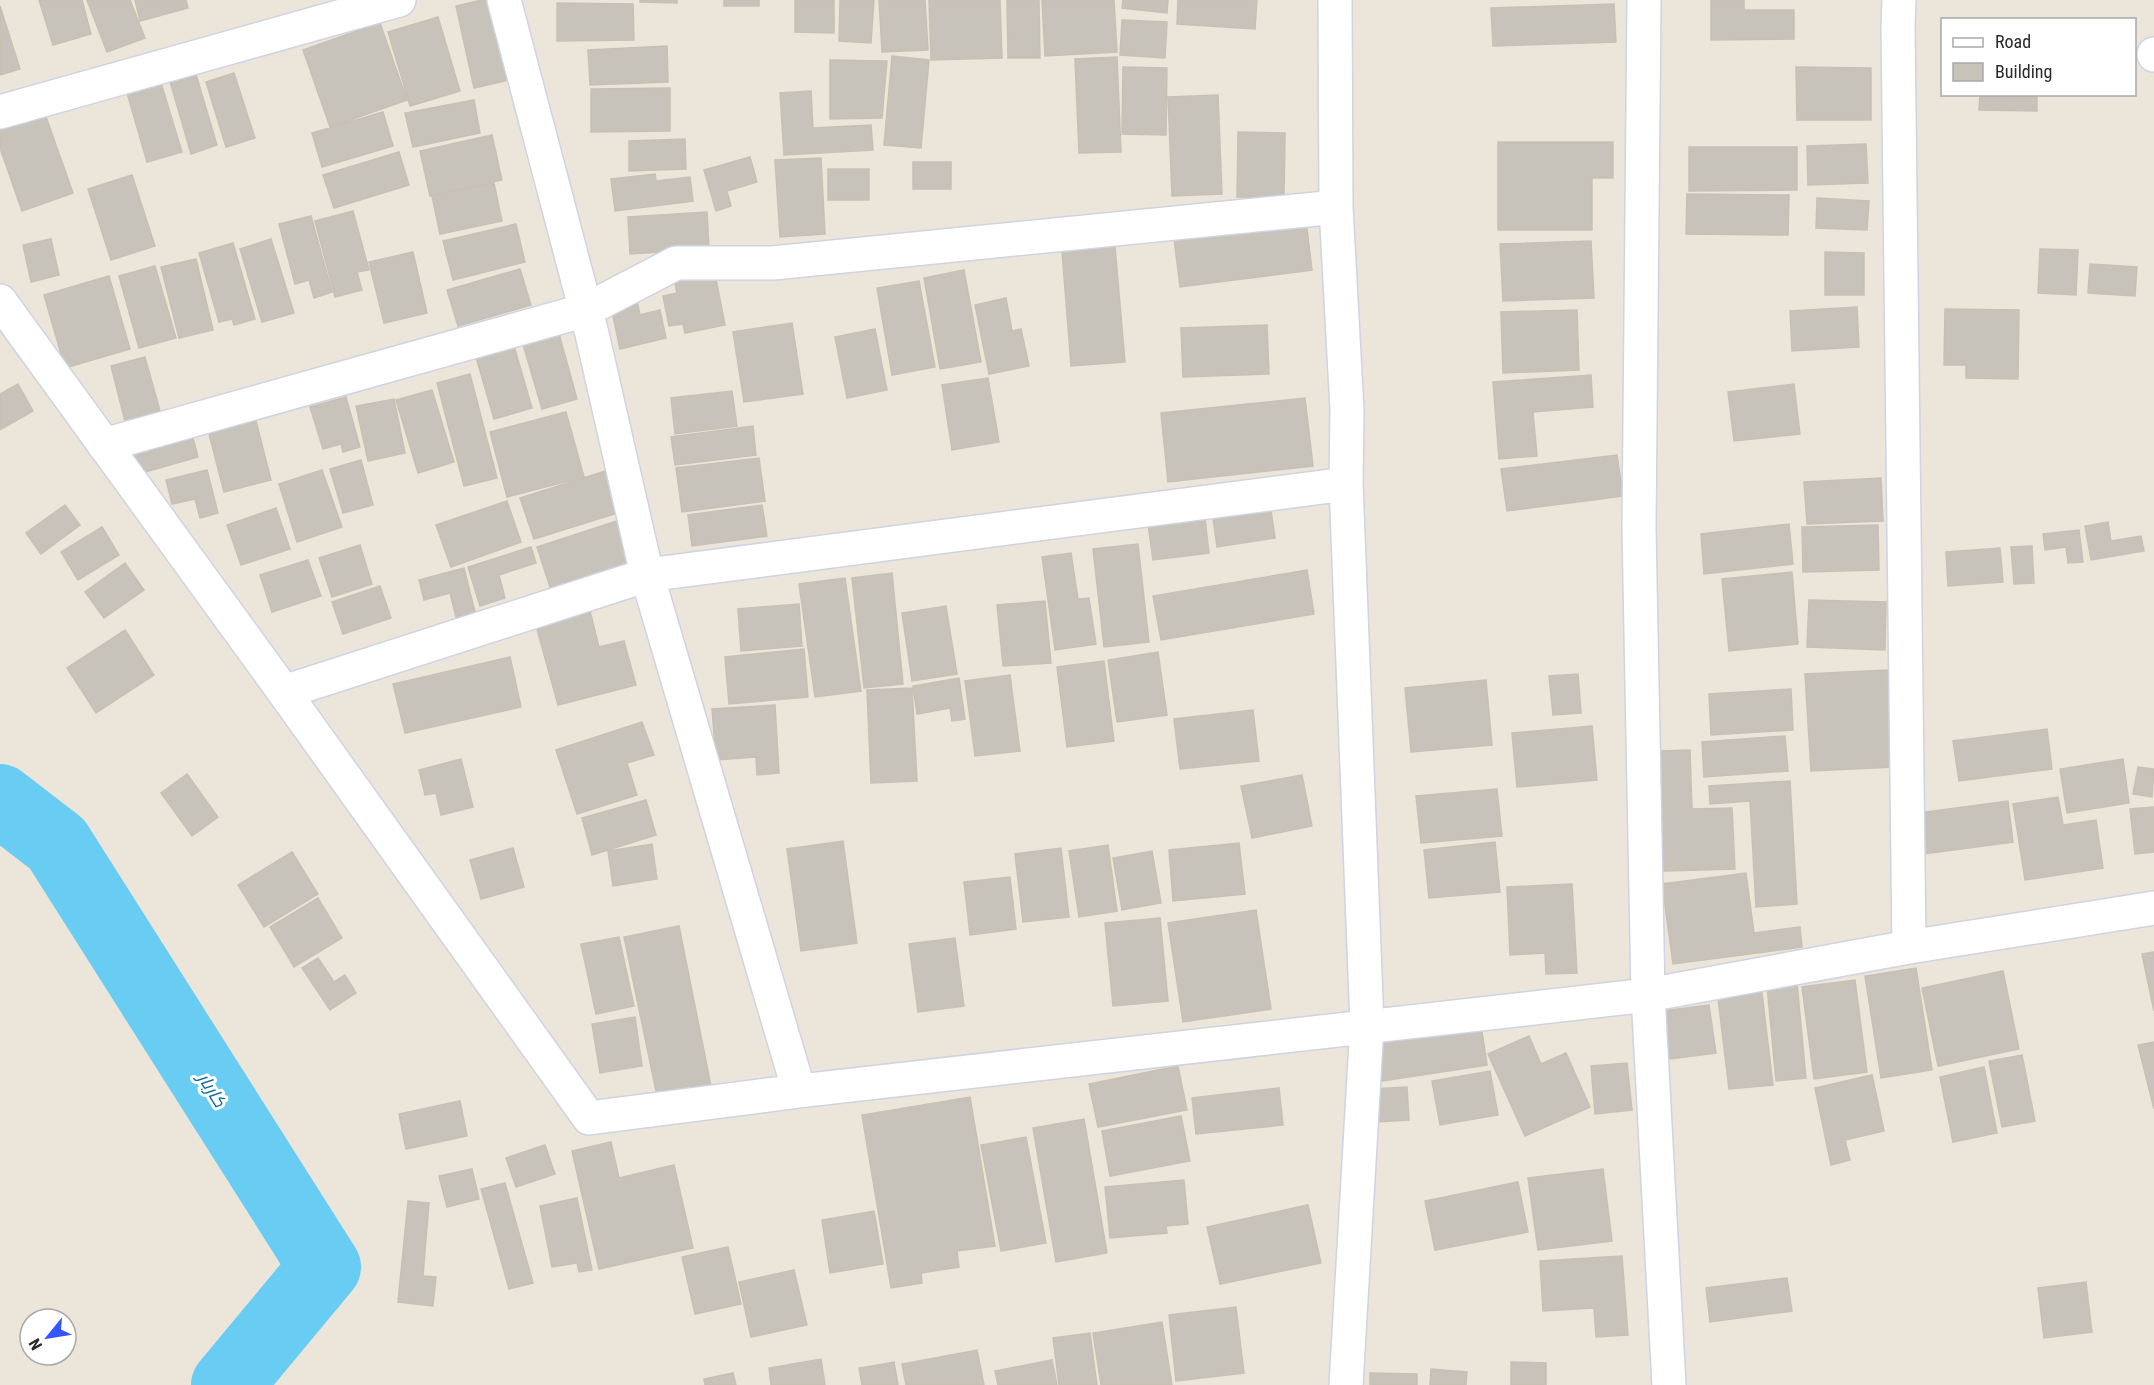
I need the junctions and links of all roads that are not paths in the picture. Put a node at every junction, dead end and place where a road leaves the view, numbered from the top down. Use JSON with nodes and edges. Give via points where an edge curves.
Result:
{"nodes":[{"id":1,"x":399,"y":0,"type":"edge"},
{"id":2,"x":504,"y":0,"type":"edge"},
{"id":3,"x":1335,"y":0,"type":"edge"},
{"id":4,"x":1644,"y":0,"type":"edge"},
{"id":5,"x":1899,"y":0,"type":"edge"},
{"id":6,"x":0,"y":112,"type":"edge"},
{"id":7,"x":1336,"y":207,"type":"junction"},
{"id":8,"x":0,"y":301,"type":"edge"},
{"id":9,"x":586,"y":310,"type":"junction"},
{"id":10,"x":104,"y":445,"type":"junction"},
{"id":11,"x":1346,"y":484,"type":"junction"},
{"id":12,"x":647,"y":575,"type":"junction"},
{"id":13,"x":284,"y":692,"type":"junction"},
{"id":14,"x":2154,"y":908,"type":"edge"},
{"id":15,"x":1909,"y":947,"type":"junction"},
{"id":16,"x":1648,"y":994,"type":"junction"},
{"id":17,"x":1367,"y":1025,"type":"junction"},
{"id":18,"x":799,"y":1091,"type":"junction"},
{"id":19,"x":1346,"y":1385,"type":"edge"},
{"id":20,"x":1669,"y":1385,"type":"edge"}],
"edges":[{"from":1,"to":6,"type":"street"},
{"from":2,"to":9,"type":"street"},
{"from":3,"to":7,"type":"street"},
{"from":4,"to":16,"type":"street","via":[[1639,528]]},
{"from":5,"to":15,"type":"street"},
{"from":7,"to":9,"type":"street","via":[[772,263],[676,263]]},
{"from":7,"to":11,"type":"street","via":[[1347,410]]},
{"from":8,"to":10,"type":"street"},
{"from":9,"to":10,"type":"street"},
{"from":9,"to":12,"type":"street"},
{"from":10,"to":13,"type":"street"},
{"from":11,"to":12,"type":"street"},
{"from":11,"to":17,"type":"street"},
{"from":12,"to":13,"type":"street"},
{"from":12,"to":18,"type":"street"},
{"from":13,"to":18,"type":"street","via":[[589,1118]]},
{"from":14,"to":15,"type":"street"},
{"from":15,"to":16,"type":"street"},
{"from":16,"to":17,"type":"street"},
{"from":16,"to":20,"type":"street"},
{"from":17,"to":18,"type":"street"},
{"from":17,"to":19,"type":"street"}]}
